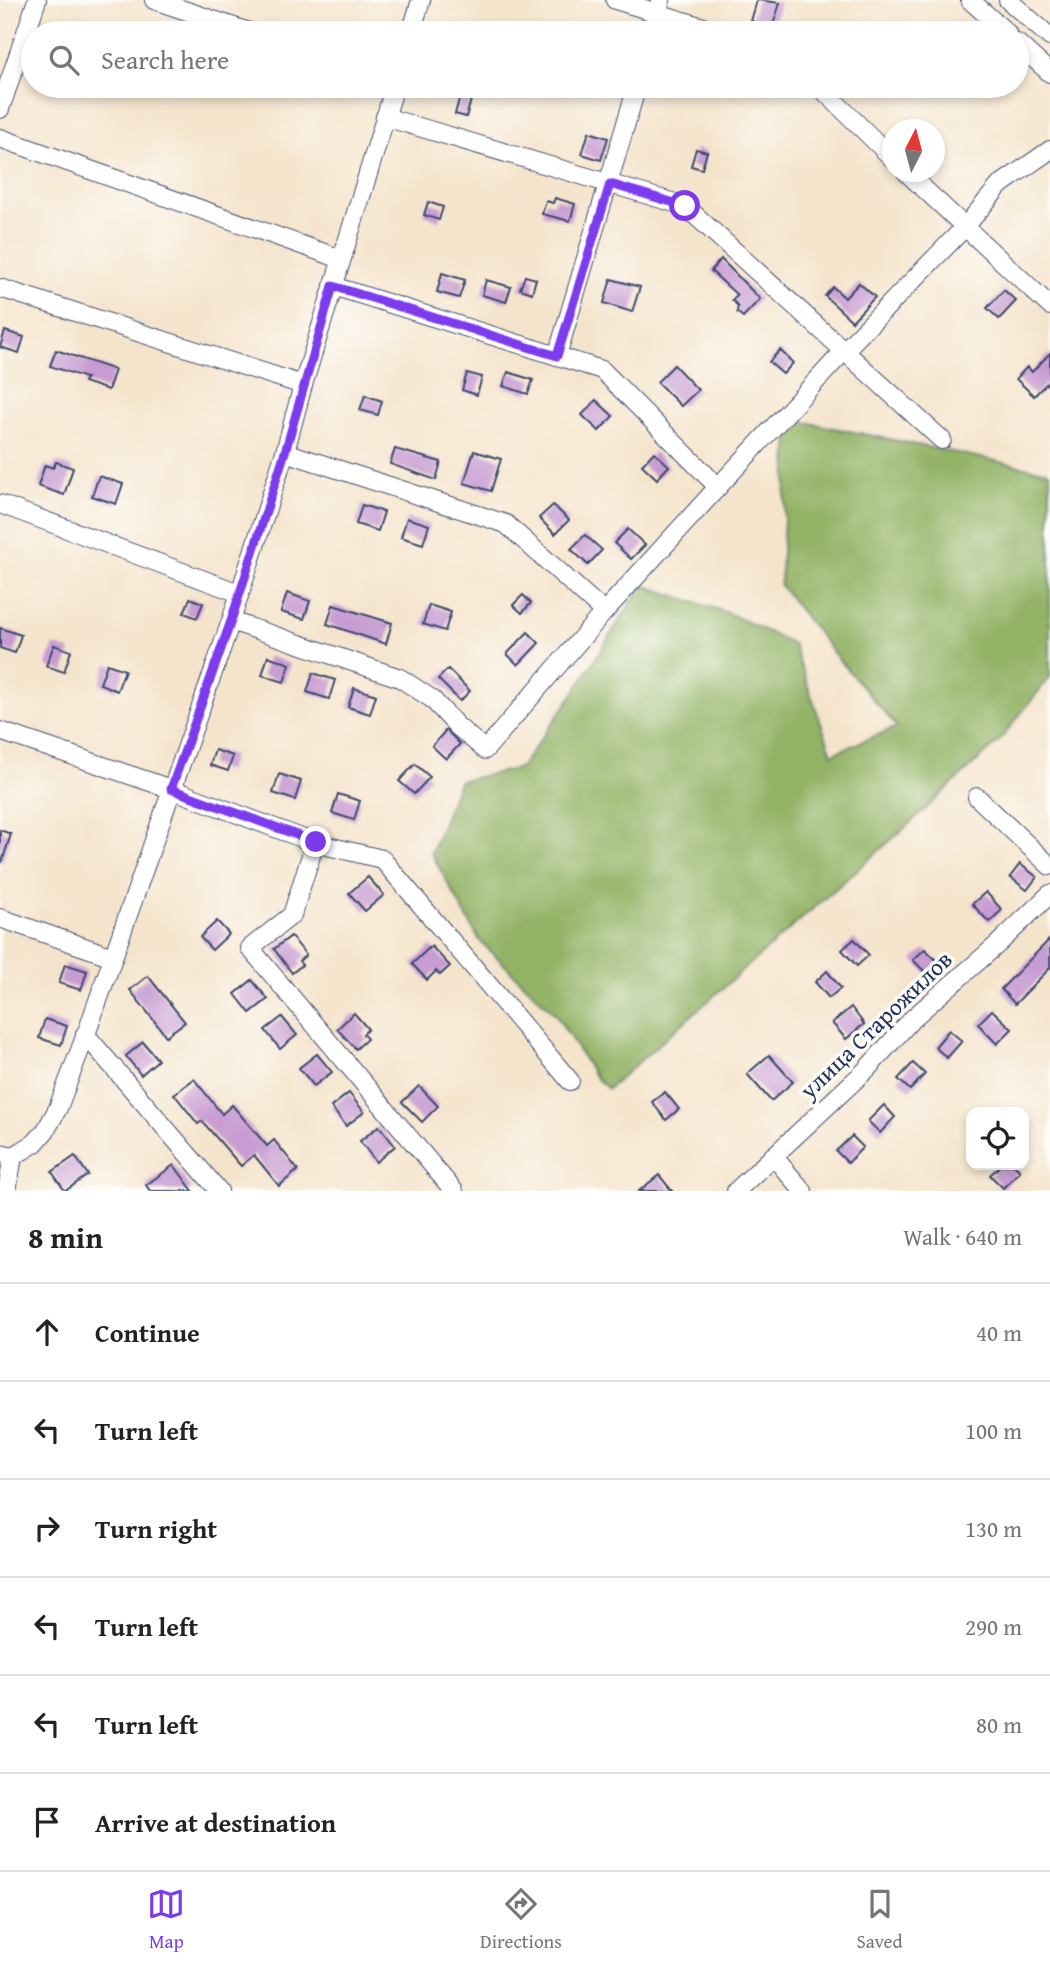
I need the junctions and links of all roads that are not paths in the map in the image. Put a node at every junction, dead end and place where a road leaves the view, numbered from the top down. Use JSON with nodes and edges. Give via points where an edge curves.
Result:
{"nodes":[{"id":1,"x":37,"y":0,"type":"edge"},
{"id":2,"x":154,"y":0,"type":"edge"},
{"id":3,"x":421,"y":0,"type":"edge"},
{"id":4,"x":615,"y":0,"type":"edge"},
{"id":5,"x":970,"y":0,"type":"edge"},
{"id":6,"x":1009,"y":0,"type":"edge"},
{"id":7,"x":659,"y":6,"type":"edge"},
{"id":8,"x":30,"y":21,"type":"edge"},
{"id":9,"x":216,"y":21,"type":"edge"},
{"id":10,"x":415,"y":21,"type":"edge"},
{"id":11,"x":695,"y":21,"type":"edge"},
{"id":12,"x":994,"y":21,"type":"edge"},
{"id":13,"x":1050,"y":37,"type":"edge"},
{"id":14,"x":21,"y":47,"type":"edge"},
{"id":15,"x":1029,"y":54,"type":"edge"},
{"id":16,"x":1050,"y":73,"type":"edge"},
{"id":17,"x":391,"y":98,"type":"edge"},
{"id":18,"x":634,"y":98,"type":"edge"},
{"id":19,"x":831,"y":98,"type":"edge"},
{"id":20,"x":0,"y":109,"type":"edge"},
{"id":21,"x":385,"y":117,"type":"junction"},
{"id":22,"x":0,"y":138,"type":"edge"},
{"id":23,"x":882,"y":148,"type":"edge"},
{"id":24,"x":1050,"y":149,"type":"edge"},
{"id":25,"x":916,"y":182,"type":"edge"},
{"id":26,"x":610,"y":184,"type":"junction"},
{"id":27,"x":964,"y":228,"type":"junction"},
{"id":28,"x":341,"y":260,"type":"junction"},
{"id":29,"x":333,"y":286,"type":"junction"},
{"id":30,"x":0,"y":288,"type":"edge"},
{"id":31,"x":1050,"y":306,"type":"edge"},
{"id":32,"x":844,"y":351,"type":"junction"},
{"id":33,"x":557,"y":356,"type":"junction"},
{"id":34,"x":303,"y":385,"type":"junction"},
{"id":35,"x":942,"y":440,"type":"dead end"},
{"id":36,"x":285,"y":452,"type":"junction"},
{"id":37,"x":718,"y":486,"type":"junction"},
{"id":38,"x":0,"y":504,"type":"edge"},
{"id":39,"x":239,"y":593,"type":"junction"},
{"id":40,"x":604,"y":612,"type":"junction"},
{"id":41,"x":231,"y":621,"type":"junction"},
{"id":42,"x":0,"y":731,"type":"edge"},
{"id":43,"x":171,"y":789,"type":"junction"},
{"id":44,"x":977,"y":797,"type":"dead end"},
{"id":45,"x":316,"y":842,"type":"junction"},
{"id":46,"x":1050,"y":866,"type":"edge"},
{"id":47,"x":1050,"y":894,"type":"edge"},
{"id":48,"x":0,"y":918,"type":"edge"},
{"id":49,"x":113,"y":957,"type":"junction"},
{"id":50,"x":85,"y":1034,"type":"junction"},
{"id":51,"x":570,"y":1081,"type":"dead end"},
{"id":52,"x":6,"y":1154,"type":"edge"},
{"id":53,"x":773,"y":1156,"type":"junction"},
{"id":54,"x":7,"y":1191,"type":"edge"},
{"id":55,"x":219,"y":1191,"type":"edge"},
{"id":56,"x":454,"y":1191,"type":"edge"},
{"id":57,"x":736,"y":1191,"type":"edge"},
{"id":58,"x":803,"y":1191,"type":"edge"}],
"edges":[{"from":1,"to":8,"type":"street"},
{"from":2,"to":9,"type":"street"},
{"from":3,"to":10,"type":"street"},
{"from":4,"to":7,"type":"street"},
{"from":5,"to":12,"type":"street"},
{"from":6,"to":13,"type":"street"},
{"from":7,"to":11,"type":"street"},
{"from":14,"to":20,"type":"street"},
{"from":15,"to":16,"type":"street"},
{"from":17,"to":21,"type":"street"},
{"from":18,"to":26,"type":"street"},
{"from":19,"to":23,"type":"street"},
{"from":21,"to":26,"type":"street"},
{"from":21,"to":28,"type":"street"},
{"from":22,"to":28,"type":"street"},
{"from":24,"to":27,"type":"street","via":[[1000,185]]},
{"from":25,"to":27,"type":"street"},
{"from":26,"to":32,"type":"street","via":[[685,206]]},
{"from":26,"to":33,"type":"street"},
{"from":27,"to":31,"type":"street"},
{"from":27,"to":32,"type":"street"},
{"from":28,"to":29,"type":"street"},
{"from":29,"to":33,"type":"street"},
{"from":29,"to":34,"type":"street"},
{"from":30,"to":34,"type":"street"},
{"from":32,"to":35,"type":"street"},
{"from":32,"to":37,"type":"street"},
{"from":33,"to":37,"type":"street","via":[[602,370]]},
{"from":34,"to":36,"type":"street"},
{"from":36,"to":39,"type":"street"},
{"from":36,"to":40,"type":"street","via":[[506,524]]},
{"from":37,"to":40,"type":"street"},
{"from":38,"to":39,"type":"street"},
{"from":39,"to":41,"type":"street"},
{"from":40,"to":41,"type":"street","via":[[485,750],[432,699],[400,678]]},
{"from":41,"to":43,"type":"street"},
{"from":42,"to":43,"type":"street"},
{"from":43,"to":45,"type":"street"},
{"from":43,"to":49,"type":"street"},
{"from":44,"to":46,"type":"street"},
{"from":45,"to":51,"type":"street","via":[[382,859]]},
{"from":45,"to":56,"type":"street","via":[[292,915],[250,948]]},
{"from":47,"to":53,"type":"street","name":"улица Старожилов","via":[[912,1018],[866,1070]]},
{"from":48,"to":49,"type":"street"},
{"from":49,"to":50,"type":"street"},
{"from":50,"to":52,"type":"street","via":[[46,1130],[35,1143]]},
{"from":50,"to":55,"type":"street"},
{"from":52,"to":54,"type":"street"},
{"from":53,"to":57,"type":"street","name":"улица Старожилов"},
{"from":53,"to":58,"type":"street"}]}
